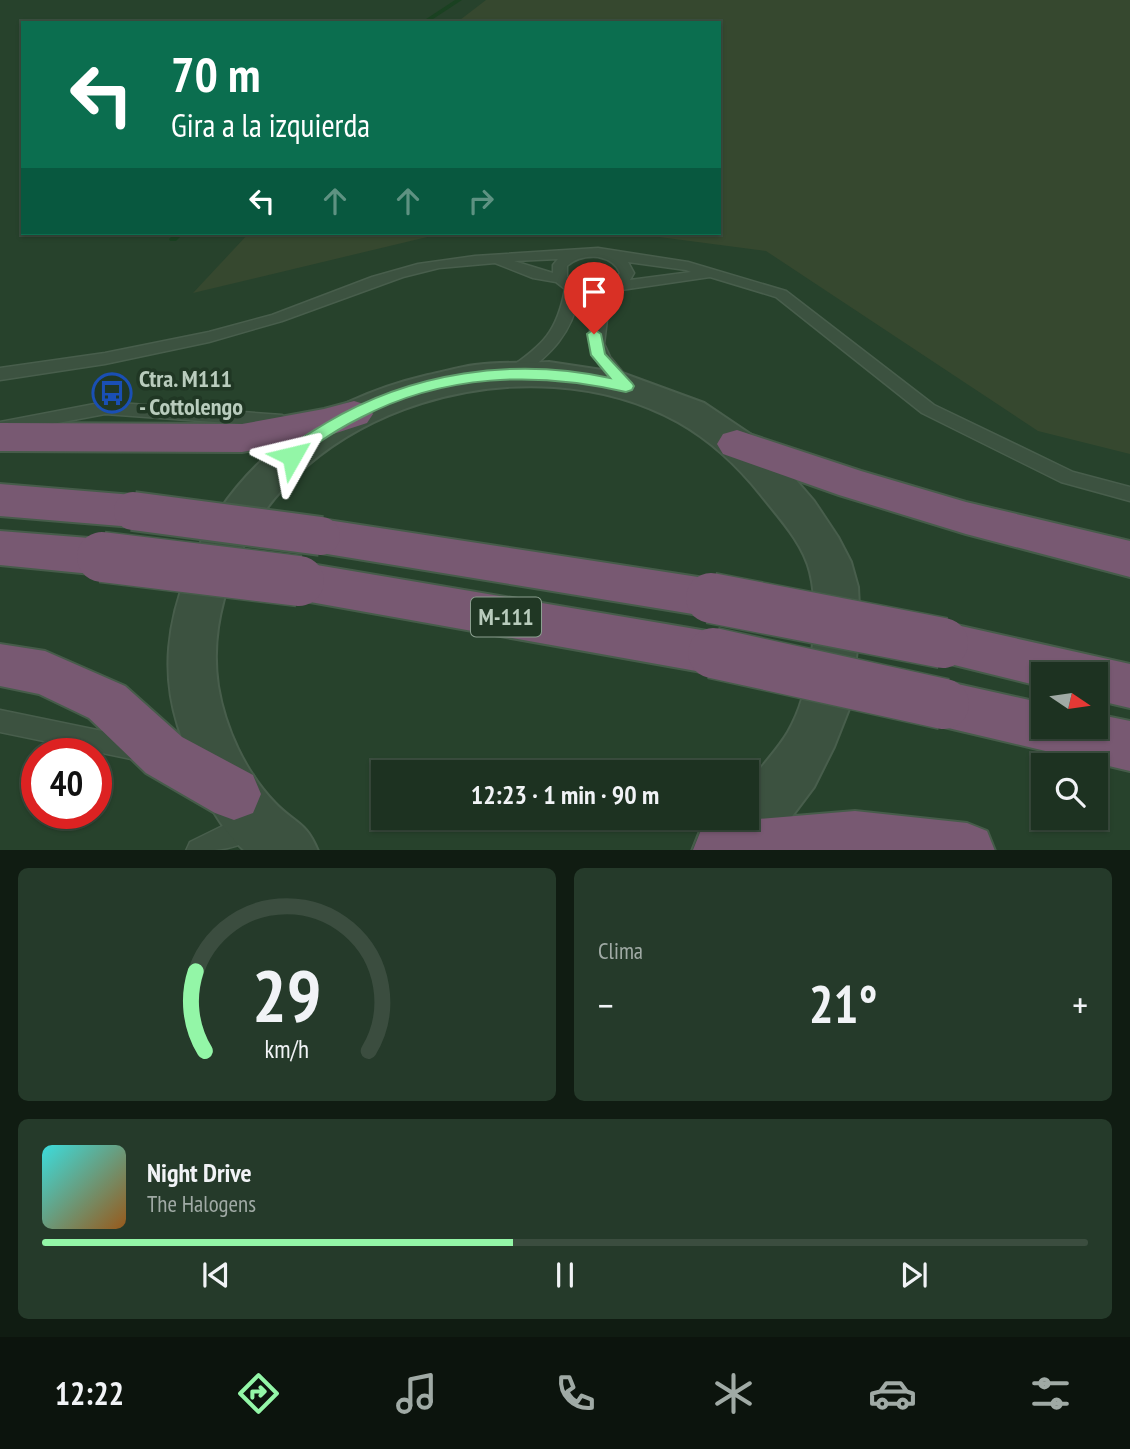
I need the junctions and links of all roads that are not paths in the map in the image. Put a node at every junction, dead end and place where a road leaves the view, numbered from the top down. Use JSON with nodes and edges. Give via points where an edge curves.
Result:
{"nodes":[{"id":1,"x":582,"y":253,"type":"junction"},
{"id":2,"x":611,"y":255,"type":"junction"},
{"id":3,"x":495,"y":260,"type":"junction"},
{"id":4,"x":711,"y":273,"type":"junction"},
{"id":5,"x":560,"y":278,"type":"junction"},
{"id":6,"x":573,"y":289,"type":"junction"},
{"id":7,"x":611,"y":289,"type":"junction"},
{"id":8,"x":514,"y":373,"type":"junction"},
{"id":9,"x":0,"y":374,"type":"edge"},
{"id":10,"x":626,"y":386,"type":"junction"},
{"id":11,"x":339,"y":418,"type":"junction"},
{"id":12,"x":0,"y":428,"type":"edge"},
{"id":13,"x":0,"y":437,"type":"edge"},
{"id":14,"x":737,"y":444,"type":"junction"},
{"id":15,"x":1130,"y":494,"type":"edge"},
{"id":16,"x":0,"y":500,"type":"edge"},
{"id":17,"x":0,"y":548,"type":"edge"},
{"id":18,"x":1130,"y":559,"type":"edge"},
{"id":19,"x":1031,"y":663,"type":"edge"},
{"id":20,"x":0,"y":666,"type":"edge"},
{"id":21,"x":1108,"y":680,"type":"edge"},
{"id":22,"x":1130,"y":685,"type":"edge"},
{"id":23,"x":0,"y":721,"type":"edge"},
{"id":24,"x":1130,"y":746,"type":"edge"},
{"id":25,"x":164,"y":755,"type":"junction"},
{"id":26,"x":260,"y":822,"type":"edge"},
{"id":27,"x":199,"y":850,"type":"edge"},
{"id":28,"x":720,"y":850,"type":"edge"},
{"id":29,"x":967,"y":850,"type":"edge"}],
"edges":[{"from":1,"to":2,"type":"lane"},
{"from":1,"to":3,"type":"lane"},
{"from":1,"to":5,"type":"lane","via":[[560,265]]},
{"from":2,"to":4,"type":"lane"},
{"from":2,"to":7,"type":"lane","via":[[627,273]]},
{"from":3,"to":5,"type":"lane"},
{"from":3,"to":9,"type":"lane","via":[[410,271],[210,338]]},
{"from":4,"to":7,"type":"lane"},
{"from":4,"to":15,"type":"lane","via":[[781,294],[928,409],[1068,477]]},
{"from":5,"to":6,"type":"lane"},
{"from":6,"to":7,"type":"lane"},
{"from":6,"to":8,"type":"lane","via":[[563,329],[552,344]]},
{"from":7,"to":10,"type":"lane","via":[[594,334],[598,355]]},
{"from":8,"to":10,"type":"street","via":[[580,376]]},
{"from":8,"to":11,"type":"street","via":[[452,380],[401,393]]},
{"from":10,"to":14,"type":"street","via":[[670,402]]},
{"from":11,"to":12,"type":"lane","via":[[247,420],[105,408]]},
{"from":11,"to":13,"type":"highway","via":[[242,438]]},
{"from":11,"to":26,"type":"street","via":[[274,471],[242,507],[217,548],[195,614],[191,670],[204,733]]},
{"from":14,"to":18,"type":"highway","via":[[967,518]]},
{"from":14,"to":28,"type":"street","via":[[786,491],[829,561],[836,592],[835,652],[824,709],[802,760],[767,808]]},
{"from":16,"to":19,"type":"highway","number":"M-111","bridge":true,"via":[[133,511],[321,536],[711,598]]},
{"from":17,"to":24,"type":"highway","number":"M-111","bridge":true,"via":[[299,582],[713,653]]},
{"from":20,"to":25,"type":"highway","via":[[45,673],[107,702]]},
{"from":21,"to":22,"type":"highway"},
{"from":23,"to":25,"type":"lane"},
{"from":25,"to":26,"type":"highway"},
{"from":26,"to":27,"type":"lane"},
{"from":28,"to":29,"type":"highway","via":[[855,838]]}]}
